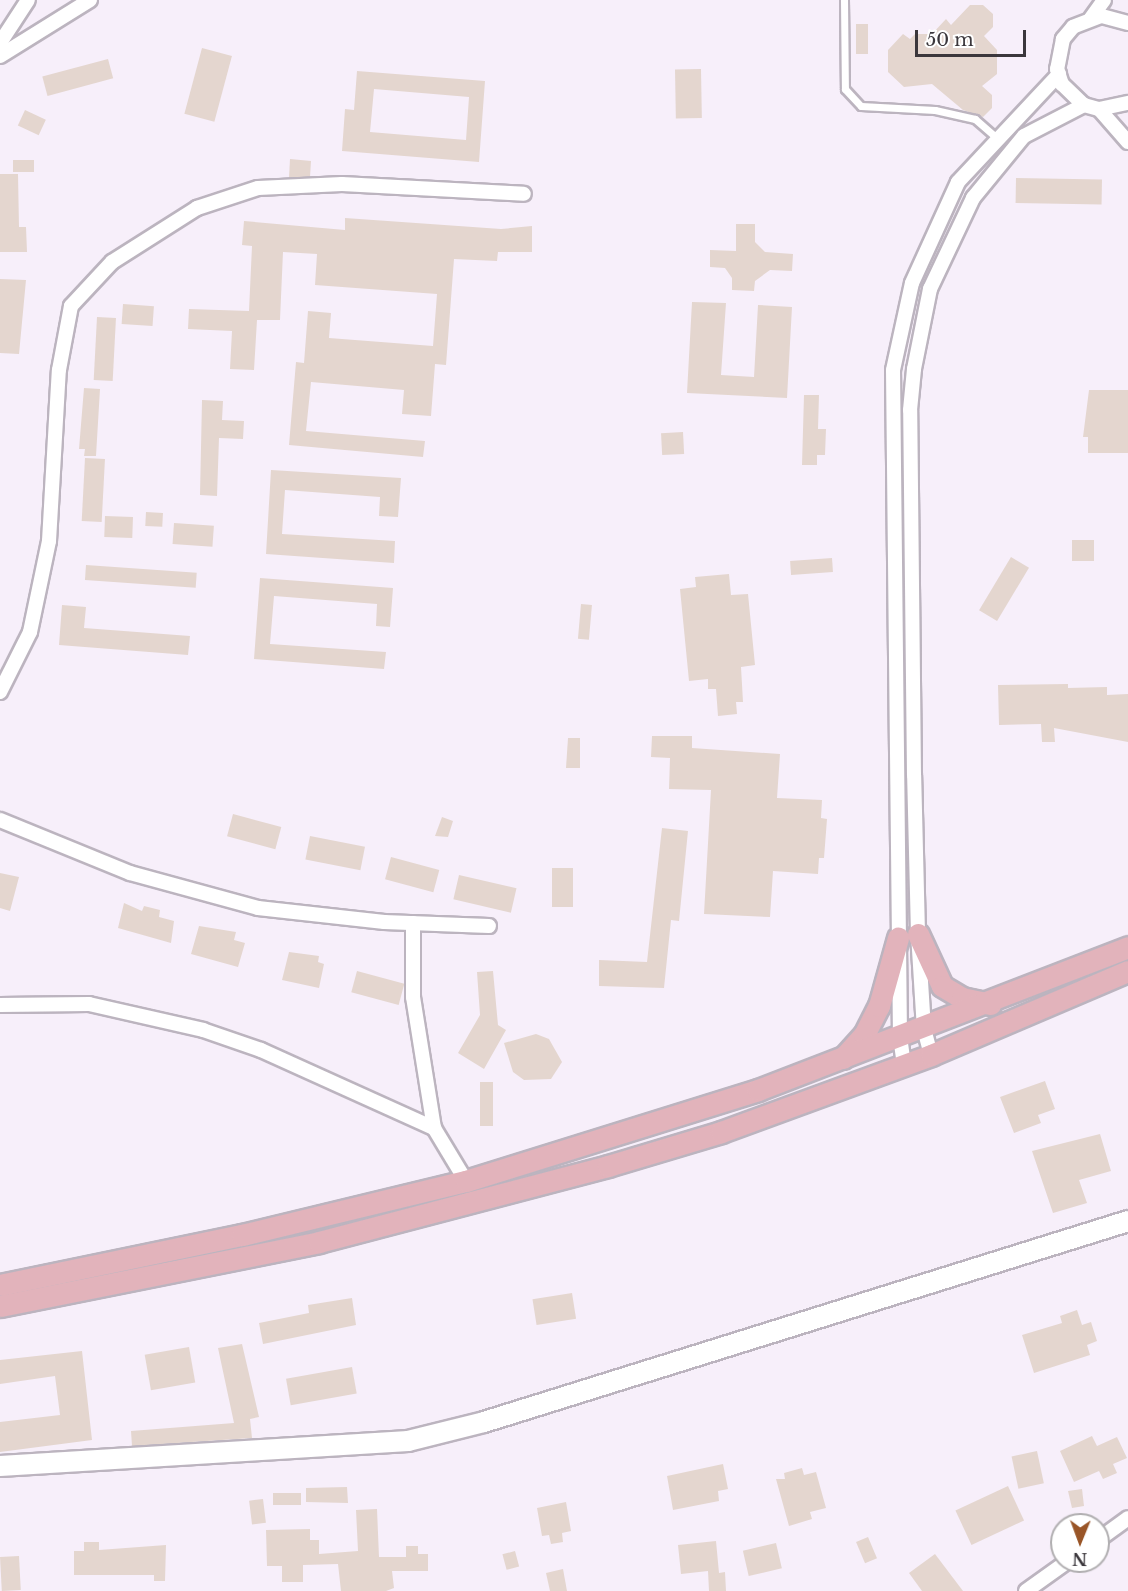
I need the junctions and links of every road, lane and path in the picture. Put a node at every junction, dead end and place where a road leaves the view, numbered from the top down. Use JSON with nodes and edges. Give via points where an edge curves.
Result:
{"nodes":[{"id":1,"x":28,"y":0,"type":"edge"},
{"id":2,"x":90,"y":0,"type":"edge"},
{"id":3,"x":844,"y":0,"type":"edge"},
{"id":4,"x":1104,"y":0,"type":"edge"},
{"id":5,"x":1091,"y":18,"type":"junction"},
{"id":6,"x":1128,"y":22,"type":"edge"},
{"id":7,"x":0,"y":43,"type":"edge"},
{"id":8,"x":0,"y":56,"type":"edge"},
{"id":9,"x":1059,"y":74,"type":"junction"},
{"id":10,"x":1128,"y":103,"type":"edge"},
{"id":11,"x":1083,"y":105,"type":"junction"},
{"id":12,"x":1099,"y":109,"type":"junction"},
{"id":13,"x":996,"y":137,"type":"junction"},
{"id":14,"x":1128,"y":142,"type":"edge"},
{"id":15,"x":525,"y":194,"type":"dead end"},
{"id":16,"x":0,"y":692,"type":"edge"},
{"id":17,"x":0,"y":820,"type":"edge"},
{"id":18,"x":413,"y":923,"type":"junction"},
{"id":19,"x":489,"y":926,"type":"dead end"},
{"id":20,"x":908,"y":936,"type":"junction"},
{"id":21,"x":1128,"y":947,"type":"edge"},
{"id":22,"x":1128,"y":971,"type":"edge"},
{"id":23,"x":991,"y":1004,"type":"junction"},
{"id":24,"x":0,"y":1005,"type":"edge"},
{"id":25,"x":924,"y":1029,"type":"junction"},
{"id":26,"x":900,"y":1038,"type":"junction"},
{"id":27,"x":931,"y":1055,"type":"junction"},
{"id":28,"x":841,"y":1060,"type":"junction"},
{"id":29,"x":904,"y":1065,"type":"junction"},
{"id":30,"x":434,"y":1128,"type":"junction"},
{"id":31,"x":466,"y":1182,"type":"junction"},
{"id":32,"x":1128,"y":1221,"type":"edge"},
{"id":33,"x":0,"y":1285,"type":"edge"},
{"id":34,"x":0,"y":1306,"type":"edge"},
{"id":35,"x":0,"y":1466,"type":"edge"},
{"id":36,"x":1128,"y":1518,"type":"edge"},
{"id":37,"x":1110,"y":1531,"type":"edge"},
{"id":38,"x":1052,"y":1573,"type":"edge"},
{"id":39,"x":1029,"y":1590,"type":"edge"}],
"edges":[{"from":1,"to":7,"type":"street"},
{"from":2,"to":8,"type":"street"},
{"from":3,"to":13,"type":"lane","via":[[844,89],[861,106],[935,110],[975,119]]},
{"from":4,"to":5,"type":"street"},
{"from":5,"to":6,"type":"street","via":[[1117,17]]},
{"from":5,"to":9,"type":"street","via":[[1063,39],[1058,54]]},
{"from":9,"to":11,"type":"street","via":[[1071,96]]},
{"from":9,"to":13,"type":"street"},
{"from":10,"to":12,"type":"street"},
{"from":11,"to":12,"type":"street"},
{"from":11,"to":20,"type":"street","via":[[1024,136],[973,198],[940,262],[920,334],[910,410]]},
{"from":12,"to":14,"type":"street"},
{"from":13,"to":20,"type":"street","via":[[958,182],[933,228],[912,282],[893,370]]},
{"from":15,"to":16,"type":"street","via":[[342,184],[258,188],[197,208],[112,262],[71,306],[59,370],[49,541],[30,632]]},
{"from":17,"to":18,"type":"street","via":[[130,873],[258,908]]},
{"from":18,"to":19,"type":"street"},
{"from":18,"to":30,"type":"street","via":[[413,997]]},
{"from":20,"to":23,"type":"main road","via":[[942,986],[962,998]]},
{"from":20,"to":25,"type":"street"},
{"from":20,"to":26,"type":"street"},
{"from":20,"to":28,"type":"main road","via":[[864,1035]]},
{"from":21,"to":23,"type":"main road"},
{"from":22,"to":27,"type":"main road"},
{"from":23,"to":25,"type":"main road"},
{"from":24,"to":30,"type":"street","via":[[89,1004],[203,1030],[261,1050]]},
{"from":25,"to":26,"type":"main road"},
{"from":25,"to":27,"type":"street"},
{"from":26,"to":28,"type":"main road"},
{"from":26,"to":29,"type":"street"},
{"from":27,"to":29,"type":"main road"},
{"from":28,"to":31,"type":"main road"},
{"from":29,"to":34,"type":"main road","via":[[721,1132],[498,1197],[166,1276]]},
{"from":30,"to":31,"type":"street"},
{"from":31,"to":33,"type":"main road","via":[[242,1235]]},
{"from":32,"to":35,"type":"street","via":[[484,1422],[408,1441]]},
{"from":36,"to":37,"type":"street"},
{"from":38,"to":39,"type":"street"}]}
